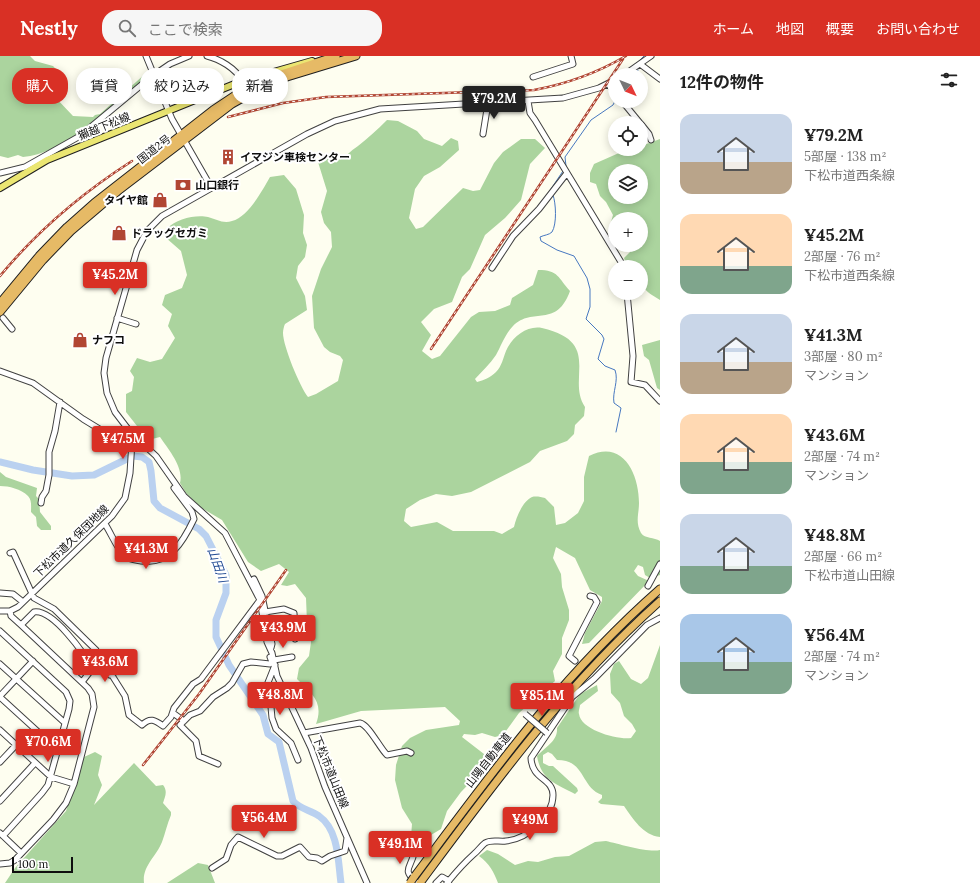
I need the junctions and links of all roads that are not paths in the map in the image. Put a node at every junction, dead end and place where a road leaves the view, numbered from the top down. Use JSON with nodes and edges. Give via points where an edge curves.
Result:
{"nodes":[{"id":1,"x":146,"y":56,"type":"edge"},
{"id":2,"x":189,"y":56,"type":"edge"},
{"id":3,"x":209,"y":56,"type":"edge"},
{"id":4,"x":336,"y":56,"type":"edge"},
{"id":5,"x":356,"y":56,"type":"edge"},
{"id":6,"x":571,"y":56,"type":"edge"},
{"id":7,"x":651,"y":56,"type":"edge"},
{"id":8,"x":640,"y":64,"type":"junction"},
{"id":9,"x":151,"y":68,"type":"edge"},
{"id":10,"x":164,"y":68,"type":"edge"},
{"id":11,"x":283,"y":68,"type":"edge"},
{"id":12,"x":634,"y":68,"type":"edge"},
{"id":13,"x":232,"y":69,"type":"edge"},
{"id":14,"x":532,"y":76,"type":"dead end"},
{"id":15,"x":660,"y":79,"type":"edge"},
{"id":16,"x":608,"y":84,"type":"edge"},
{"id":17,"x":232,"y":85,"type":"edge"},
{"id":18,"x":140,"y":87,"type":"edge"},
{"id":19,"x":528,"y":101,"type":"junction"},
{"id":20,"x":488,"y":103,"type":"junction"},
{"id":21,"x":165,"y":104,"type":"edge"},
{"id":22,"x":628,"y":108,"type":"edge"},
{"id":23,"x":168,"y":111,"type":"junction"},
{"id":24,"x":635,"y":116,"type":"edge"},
{"id":25,"x":648,"y":132,"type":"edge"},
{"id":26,"x":483,"y":134,"type":"dead end"},
{"id":27,"x":183,"y":137,"type":"junction"},
{"id":28,"x":651,"y":140,"type":"dead end"},
{"id":29,"x":567,"y":172,"type":"junction"},
{"id":30,"x":0,"y":173,"type":"edge"},
{"id":31,"x":211,"y":187,"type":"junction"},
{"id":32,"x":0,"y":188,"type":"edge"},
{"id":33,"x":620,"y":260,"type":"edge"},
{"id":34,"x":492,"y":268,"type":"dead end"},
{"id":35,"x":628,"y":300,"type":"edge"},
{"id":36,"x":0,"y":303,"type":"edge"},
{"id":37,"x":1,"y":315,"type":"edge"},
{"id":38,"x":117,"y":318,"type":"junction"},
{"id":39,"x":136,"y":324,"type":"dead end"},
{"id":40,"x":12,"y":329,"type":"dead end"},
{"id":41,"x":0,"y":371,"type":"edge"},
{"id":42,"x":660,"y":401,"type":"edge"},
{"id":43,"x":60,"y":402,"type":"junction"},
{"id":44,"x":132,"y":441,"type":"junction"},
{"id":45,"x":168,"y":473,"type":"junction"},
{"id":46,"x":41,"y":503,"type":"dead end"},
{"id":47,"x":105,"y":524,"type":"junction"},
{"id":48,"x":10,"y":553,"type":"dead end"},
{"id":49,"x":660,"y":564,"type":"edge"},
{"id":50,"x":245,"y":569,"type":"junction"},
{"id":51,"x":648,"y":586,"type":"dead end"},
{"id":52,"x":660,"y":590,"type":"edge"},
{"id":53,"x":0,"y":593,"type":"edge"},
{"id":54,"x":32,"y":594,"type":"junction"},
{"id":55,"x":590,"y":596,"type":"dead end"},
{"id":56,"x":260,"y":600,"type":"junction"},
{"id":57,"x":660,"y":601,"type":"edge"},
{"id":58,"x":23,"y":602,"type":"junction"},
{"id":59,"x":0,"y":611,"type":"edge"},
{"id":60,"x":10,"y":611,"type":"junction"},
{"id":61,"x":265,"y":612,"type":"junction"},
{"id":62,"x":660,"y":618,"type":"edge"},
{"id":63,"x":21,"y":626,"type":"junction"},
{"id":64,"x":0,"y":631,"type":"edge"},
{"id":65,"x":295,"y":639,"type":"dead end"},
{"id":66,"x":270,"y":649,"type":"junction"},
{"id":67,"x":292,"y":657,"type":"dead end"},
{"id":68,"x":575,"y":660,"type":"dead end"},
{"id":69,"x":33,"y":661,"type":"junction"},
{"id":70,"x":274,"y":662,"type":"junction"},
{"id":71,"x":0,"y":664,"type":"edge"},
{"id":72,"x":122,"y":668,"type":"dead end"},
{"id":73,"x":589,"y":674,"type":"dead end"},
{"id":74,"x":110,"y":675,"type":"junction"},
{"id":75,"x":16,"y":679,"type":"junction"},
{"id":76,"x":594,"y":679,"type":"junction"},
{"id":77,"x":82,"y":682,"type":"junction"},
{"id":78,"x":0,"y":697,"type":"edge"},
{"id":79,"x":172,"y":713,"type":"junction"},
{"id":80,"x":525,"y":714,"type":"dead end"},
{"id":81,"x":184,"y":721,"type":"junction"},
{"id":82,"x":65,"y":723,"type":"junction"},
{"id":83,"x":0,"y":730,"type":"edge"},
{"id":84,"x":304,"y":733,"type":"junction"},
{"id":85,"x":547,"y":733,"type":"junction"},
{"id":86,"x":16,"y":745,"type":"junction"},
{"id":87,"x":58,"y":750,"type":"junction"},
{"id":88,"x":411,"y":753,"type":"dead end"},
{"id":89,"x":298,"y":760,"type":"dead end"},
{"id":90,"x":0,"y":762,"type":"edge"},
{"id":91,"x":35,"y":763,"type":"junction"},
{"id":92,"x":218,"y":764,"type":"dead end"},
{"id":93,"x":51,"y":777,"type":"junction"},
{"id":94,"x":74,"y":784,"type":"junction"},
{"id":95,"x":0,"y":800,"type":"edge"},
{"id":96,"x":1,"y":835,"type":"edge"},
{"id":97,"x":347,"y":838,"type":"junction"},
{"id":98,"x":391,"y":840,"type":"dead end"},
{"id":99,"x":22,"y":853,"type":"junction"},
{"id":100,"x":0,"y":864,"type":"edge"},
{"id":101,"x":212,"y":868,"type":"dead end"},
{"id":102,"x":449,"y":881,"type":"edge"},
{"id":103,"x":416,"y":882,"type":"edge"},
{"id":104,"x":367,"y":883,"type":"edge"},
{"id":105,"x":436,"y":883,"type":"edge"},
{"id":106,"x":456,"y":883,"type":"edge"}],
"edges":[{"from":1,"to":9,"type":"street"},
{"from":2,"to":10,"type":"street"},
{"from":3,"to":13,"type":"street"},
{"from":4,"to":11,"type":"main road","name":"獺越下松線"},
{"from":4,"to":27,"type":"highway","name":"国道2号","via":[[246,88],[213,110]]},
{"from":5,"to":27,"type":"highway","name":"国道2号","via":[[266,85]]},
{"from":6,"to":14,"type":"street","via":[[572,64]]},
{"from":7,"to":8,"type":"street"},
{"from":8,"to":12,"type":"street"},
{"from":8,"to":15,"type":"street"},
{"from":16,"to":19,"type":"street","via":[[578,95]]},
{"from":17,"to":23,"type":"main road","name":"獺越下松線"},
{"from":18,"to":30,"type":"street","via":[[80,136],[25,167]]},
{"from":19,"to":20,"type":"street"},
{"from":19,"to":29,"type":"street","via":[[530,113]]},
{"from":20,"to":26,"type":"street"},
{"from":20,"to":31,"type":"street","via":[[380,109],[335,121]]},
{"from":21,"to":23,"type":"street"},
{"from":22,"to":24,"type":"street"},
{"from":23,"to":27,"type":"street"},
{"from":23,"to":32,"type":"main road","name":"獺越下松線","via":[[47,160]]},
{"from":25,"to":28,"type":"street"},
{"from":27,"to":31,"type":"street"},
{"from":27,"to":36,"type":"highway","name":"国道2号","via":[[94,203],[67,227],[38,256]]},
{"from":27,"to":37,"type":"highway","name":"国道2号","via":[[71,231],[38,265]]},
{"from":29,"to":33,"type":"street"},
{"from":29,"to":34,"type":"street","via":[[539,209],[513,236]]},
{"from":31,"to":38,"type":"street","via":[[162,216],[147,231],[137,250]]},
{"from":35,"to":42,"type":"street","via":[[633,356],[631,382],[644,385]]},
{"from":37,"to":40,"type":"street"},
{"from":38,"to":39,"type":"street"},
{"from":38,"to":44,"type":"street","via":[[106,358],[105,384],[110,402],[128,429]]},
{"from":41,"to":43,"type":"street","name":"下松市道山田線","via":[[25,379]]},
{"from":43,"to":44,"type":"street","name":"下松市道山田線","via":[[114,438]]},
{"from":43,"to":46,"type":"street","via":[[49,452],[46,491]]},
{"from":44,"to":45,"type":"street","name":"下松市道山田線","via":[[150,449]]},
{"from":44,"to":47,"type":"street","name":"下松市道久保団地線","via":[[125,498]]},
{"from":45,"to":47,"type":"street","via":[[170,482],[192,512],[193,521],[179,546],[168,556],[150,562],[128,558]]},
{"from":45,"to":50,"type":"street","name":"下松市道山田線","via":[[191,504],[225,533]]},
{"from":47,"to":54,"type":"street","name":"下松市道久保団地線"},
{"from":48,"to":54,"type":"street","via":[[13,552]]},
{"from":49,"to":51,"type":"street"},
{"from":50,"to":56,"type":"street","name":"下松市道山田線"},
{"from":50,"to":61,"type":"street","via":[[259,589]]},
{"from":52,"to":103,"type":"highway","name":"山陽自動車道","via":[[603,643],[554,695],[503,759]]},
{"from":53,"to":58,"type":"street","via":[[13,594]]},
{"from":54,"to":58,"type":"street","name":"下松市道久保団地線"},
{"from":54,"to":74,"type":"street","via":[[39,602],[54,609],[89,641]]},
{"from":55,"to":68,"type":"street","via":[[594,597],[596,602],[569,656]]},
{"from":56,"to":66,"type":"street","name":"下松市道山田線"},
{"from":56,"to":79,"type":"street","via":[[201,679],[192,684]]},
{"from":57,"to":103,"type":"highway","name":"山陽自動車道","via":[[608,650],[561,701]]},
{"from":58,"to":60,"type":"street","name":"下松市道久保団地線"},
{"from":59,"to":60,"type":"street"},
{"from":60,"to":63,"type":"street","via":[[11,616]]},
{"from":61,"to":65,"type":"street","via":[[284,609],[294,613]]},
{"from":61,"to":66,"type":"street","via":[[272,644]]},
{"from":62,"to":76,"type":"street","via":[[647,625]]},
{"from":63,"to":77,"type":"street"},
{"from":63,"to":77,"type":"street","via":[[36,611],[51,618],[82,651],[92,669]]},
{"from":64,"to":69,"type":"street"},
{"from":66,"to":70,"type":"street","name":"下松市道山田線"},
{"from":66,"to":81,"type":"street","via":[[271,664],[245,662],[227,688]]},
{"from":67,"to":70,"type":"street"},
{"from":69,"to":75,"type":"street"},
{"from":69,"to":82,"type":"street","via":[[68,696],[69,709]]},
{"from":70,"to":84,"type":"street","name":"下松市道山田線","via":[[284,693]]},
{"from":70,"to":89,"type":"street","via":[[266,694],[276,729],[291,743]]},
{"from":71,"to":75,"type":"street"},
{"from":72,"to":74,"type":"street"},
{"from":73,"to":76,"type":"street"},
{"from":74,"to":79,"type":"street","via":[[125,696],[129,715],[140,724],[154,720],[163,726]]},
{"from":75,"to":78,"type":"street"},
{"from":75,"to":82,"type":"street"},
{"from":76,"to":85,"type":"street","via":[[572,697]]},
{"from":77,"to":94,"type":"street","via":[[92,694],[94,707]]},
{"from":78,"to":87,"type":"street"},
{"from":79,"to":81,"type":"street"},
{"from":80,"to":85,"type":"street","bridge":true},
{"from":81,"to":92,"type":"street","via":[[180,725],[181,728],[196,740],[198,756]]},
{"from":82,"to":87,"type":"street"},
{"from":83,"to":86,"type":"street"},
{"from":84,"to":88,"type":"street","via":[[360,723],[367,726],[379,748],[386,755],[407,751]]},
{"from":84,"to":97,"type":"street","name":"下松市道山田線"},
{"from":85,"to":102,"type":"street","via":[[531,758],[531,766],[552,791],[548,813],[537,825],[511,840],[485,842]]},
{"from":86,"to":90,"type":"street"},
{"from":86,"to":91,"type":"street"},
{"from":87,"to":93,"type":"street"},
{"from":91,"to":93,"type":"street"},
{"from":91,"to":95,"type":"street"},
{"from":93,"to":94,"type":"street"},
{"from":93,"to":96,"type":"street","via":[[42,793]]},
{"from":94,"to":99,"type":"street","via":[[60,812]]},
{"from":96,"to":99,"type":"street"},
{"from":97,"to":101,"type":"street","via":[[346,849],[322,861],[310,857],[300,847],[277,856],[238,838],[231,845],[226,859]]},
{"from":97,"to":104,"type":"street","name":"下松市道山田線"},
{"from":98,"to":103,"type":"street","via":[[414,854],[408,874]]},
{"from":99,"to":100,"type":"street","via":[[10,864]]},
{"from":102,"to":105,"type":"street","via":[[442,877]]},
{"from":102,"to":106,"type":"street"}]}
